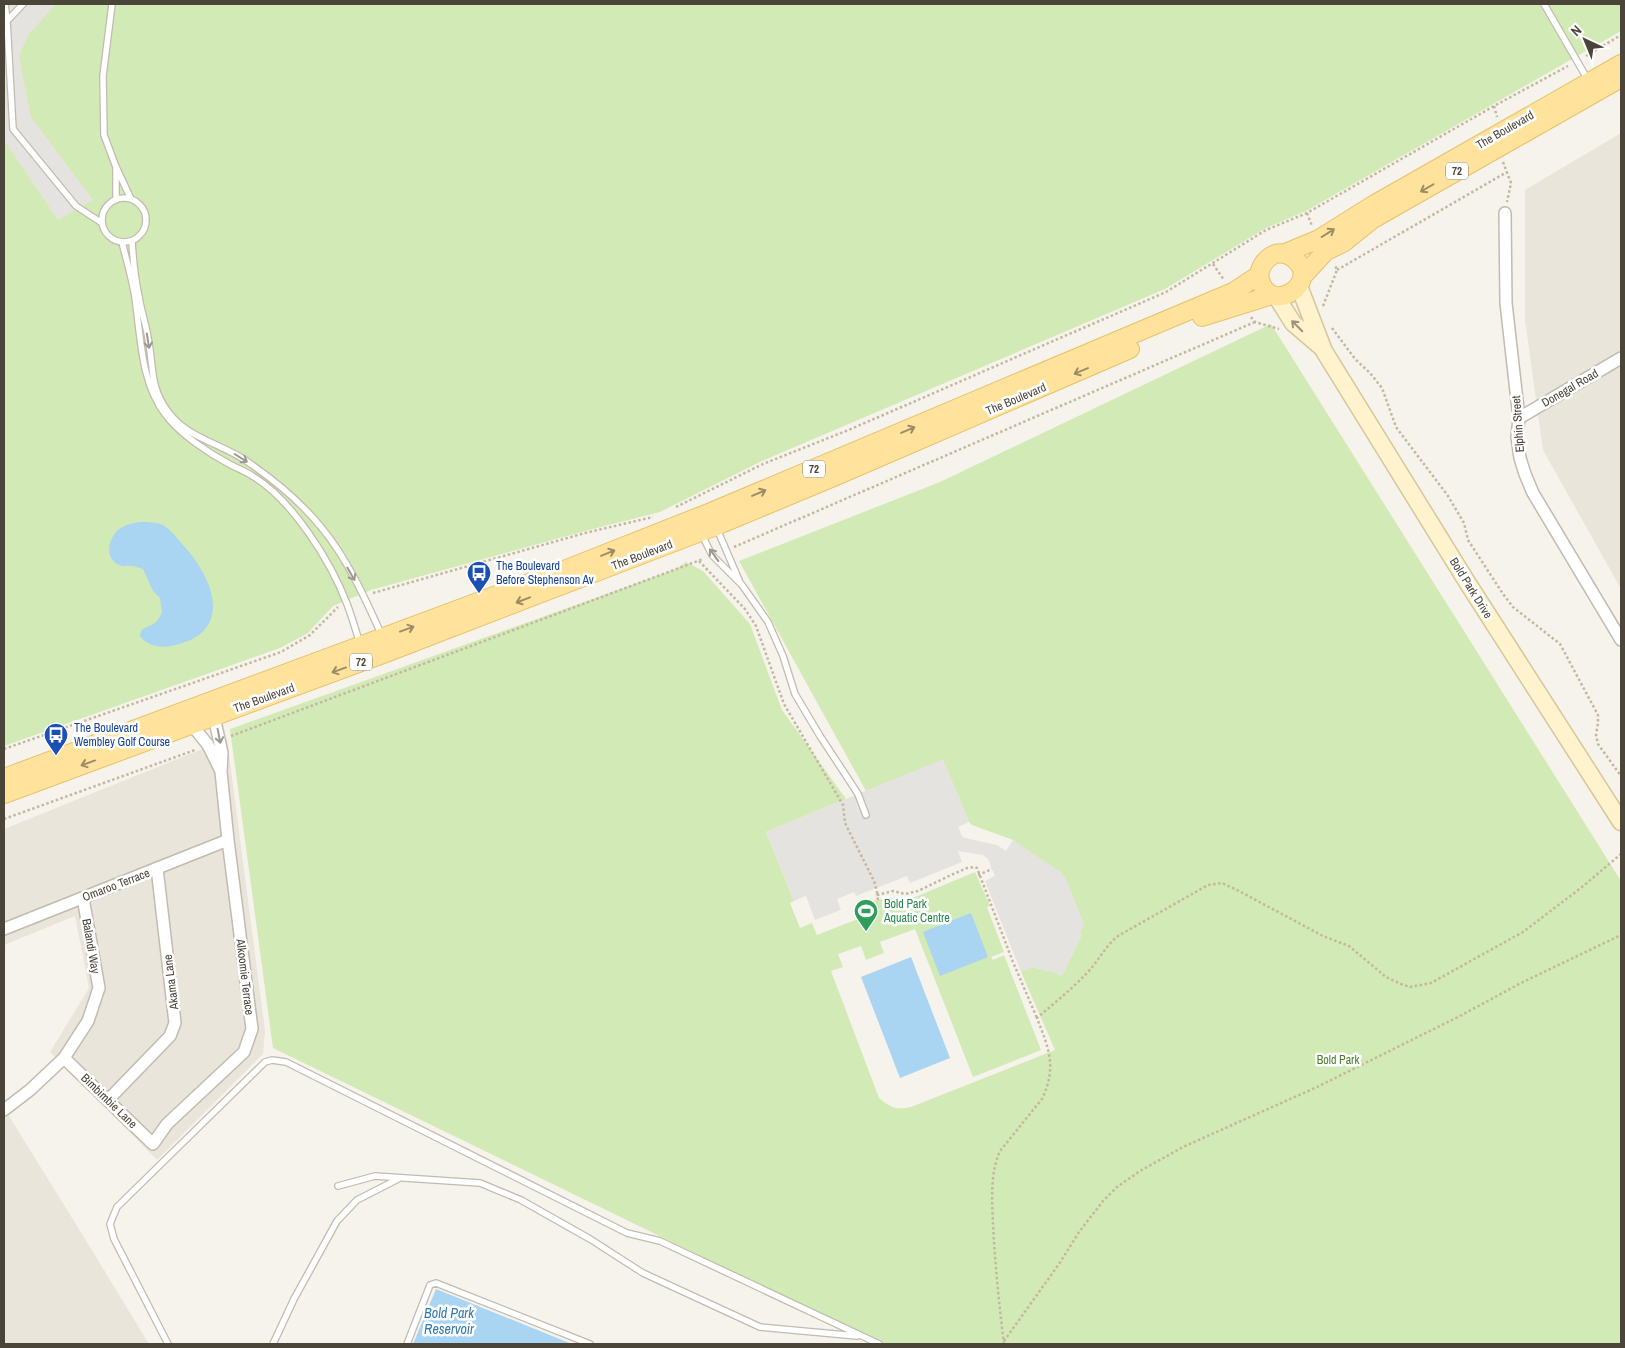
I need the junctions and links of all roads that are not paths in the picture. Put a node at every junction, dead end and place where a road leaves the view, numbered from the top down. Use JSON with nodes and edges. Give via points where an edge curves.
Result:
{"nodes":[{"id":1,"x":6,"y":4,"type":"edge"},
{"id":2,"x":23,"y":4,"type":"edge"},
{"id":3,"x":112,"y":4,"type":"edge"},
{"id":4,"x":1544,"y":4,"type":"edge"},
{"id":5,"x":7,"y":21,"type":"junction"},
{"id":6,"x":1621,"y":64,"type":"edge"},
{"id":7,"x":1621,"y":78,"type":"edge"},
{"id":8,"x":1590,"y":82,"type":"junction"},
{"id":9,"x":116,"y":167,"type":"junction"},
{"id":10,"x":131,"y":199,"type":"junction"},
{"id":11,"x":116,"y":200,"type":"junction"},
{"id":12,"x":1505,"y":213,"type":"dead end"},
{"id":13,"x":102,"y":224,"type":"junction"},
{"id":14,"x":132,"y":241,"type":"junction"},
{"id":15,"x":122,"y":242,"type":"junction"},
{"id":16,"x":1283,"y":254,"type":"junction"},
{"id":17,"x":1259,"y":276,"type":"junction"},
{"id":18,"x":1300,"y":281,"type":"junction"},
{"id":19,"x":1274,"y":295,"type":"junction"},
{"id":20,"x":1324,"y":351,"type":"junction"},
{"id":21,"x":1621,"y":358,"type":"edge"},
{"id":22,"x":1519,"y":418,"type":"junction"},
{"id":23,"x":706,"y":522,"type":"junction"},
{"id":24,"x":742,"y":585,"type":"junction"},
{"id":25,"x":1621,"y":640,"type":"edge"},
{"id":26,"x":386,"y":645,"type":"junction"},
{"id":27,"x":363,"y":653,"type":"junction"},
{"id":28,"x":212,"y":709,"type":"junction"},
{"id":29,"x":189,"y":717,"type":"junction"},
{"id":30,"x":221,"y":772,"type":"junction"},
{"id":31,"x":4,"y":778,"type":"edge"},
{"id":32,"x":4,"y":794,"type":"edge"},
{"id":33,"x":866,"y":815,"type":"dead end"},
{"id":34,"x":1621,"y":822,"type":"edge"},
{"id":35,"x":228,"y":840,"type":"junction"},
{"id":36,"x":158,"y":868,"type":"junction"},
{"id":37,"x":82,"y":898,"type":"junction"},
{"id":38,"x":4,"y":929,"type":"edge"},
{"id":39,"x":64,"y":1058,"type":"junction"},
{"id":40,"x":108,"y":1100,"type":"junction"},
{"id":41,"x":4,"y":1109,"type":"edge"},
{"id":42,"x":153,"y":1144,"type":"joint"},
{"id":43,"x":400,"y":1178,"type":"junction"},
{"id":44,"x":338,"y":1186,"type":"dead end"},
{"id":45,"x":861,"y":1336,"type":"junction"},
{"id":46,"x":168,"y":1344,"type":"edge"},
{"id":47,"x":273,"y":1344,"type":"edge"},
{"id":48,"x":407,"y":1344,"type":"edge"},
{"id":49,"x":590,"y":1344,"type":"edge"},
{"id":50,"x":879,"y":1344,"type":"edge"}],
"edges":[{"from":1,"to":5,"type":"lane"},
{"from":2,"to":5,"type":"lane"},
{"from":3,"to":9,"type":"lane","via":[[103,76],[104,135]]},
{"from":4,"to":8,"type":"lane"},
{"from":5,"to":13,"type":"lane","via":[[13,129],[76,206]]},
{"from":6,"to":8,"type":"main road","name":"The Boulevard","number":"72"},
{"from":7,"to":18,"type":"main road","name":"The Boulevard","number":"72","one_way":true,"via":[[1373,219],[1348,240],[1326,251]]},
{"from":16,"to":8,"type":"main road","name":"The Boulevard","number":"72","one_way":true,"via":[[1319,239]]},
{"from":9,"to":10,"type":"lane"},
{"from":9,"to":11,"type":"lane"},
{"from":10,"to":11,"type":"lane"},
{"from":10,"to":14,"type":"lane","via":[[146,215],[144,230]]},
{"from":11,"to":13,"type":"lane","via":[[104,209]]},
{"from":12,"to":22,"type":"street","name":"Elphin Street","via":[[1506,303]]},
{"from":13,"to":15,"type":"lane","via":[[108,237]]},
{"from":14,"to":15,"type":"lane"},
{"from":14,"to":26,"type":"lane","one_way":true,"via":[[151,369],[157,394],[169,414],[187,432],[243,459],[302,506],[322,528],[364,595]]},
{"from":15,"to":27,"type":"lane","via":[[136,305],[141,350],[155,399],[178,430],[218,458],[255,477],[299,518],[347,602]]},
{"from":16,"to":17,"type":"main road","name":"The Boulevard","number":"72","via":[[1270,256],[1264,261]]},
{"from":16,"to":18,"type":"main road","via":[[1296,262],[1301,270]]},
{"from":17,"to":19,"type":"main road","via":[[1264,289]]},
{"from":23,"to":17,"type":"main road","name":"The Boulevard","number":"72","one_way":true,"via":[[1234,292]]},
{"from":18,"to":19,"type":"main road","name":"The Boulevard","number":"72","via":[[1286,296]]},
{"from":18,"to":20,"type":"street","name":"Bold Park Drive"},
{"from":20,"to":19,"type":"street","name":"Bold Park Drive","one_way":true,"via":[[1293,323]]},
{"from":19,"to":23,"type":"main road","name":"The Boulevard","number":"72","one_way":true,"via":[[1209,314],[836,476]]},
{"from":20,"to":34,"type":"street","name":"Bold Park Drive"},
{"from":21,"to":22,"type":"street","name":"Donegal Road"},
{"from":22,"to":25,"type":"street","name":"Elphin Street","via":[[1520,458],[1533,493]]},
{"from":23,"to":24,"type":"lane","via":[[726,550]]},
{"from":24,"to":23,"type":"lane","one_way":true,"via":[[712,556]]},
{"from":23,"to":26,"type":"main road","name":"The Boulevard","number":"72","via":[[564,570]]},
{"from":24,"to":33,"type":"lane","via":[[768,622],[795,694],[858,794]]},
{"from":26,"to":27,"type":"main road","name":"The Boulevard","number":"72"},
{"from":27,"to":28,"type":"main road","name":"The Boulevard","number":"72"},
{"from":28,"to":29,"type":"main road","name":"The Boulevard","number":"72"},
{"from":28,"to":30,"type":"street","name":"Alkoomie Terrace","one_way":true,"via":[[222,753]]},
{"from":29,"to":30,"type":"street","name":"Alkoomie Terrace"},
{"from":29,"to":31,"type":"main road","name":"The Boulevard","number":"72"},
{"from":29,"to":32,"type":"main road","name":"The Boulevard","number":"72","one_way":true},
{"from":30,"to":35,"type":"street","name":"Alkoomie Terrace"},
{"from":35,"to":36,"type":"street","name":"Omaroo Terrace"},
{"from":35,"to":42,"type":"street","name":"Alkoomie Terrace","via":[[252,1029],[244,1052],[167,1124]]},
{"from":36,"to":37,"type":"street","name":"Omaroo Terrace"},
{"from":36,"to":40,"type":"street","name":"Akama Lane","via":[[175,1023],[170,1036]]},
{"from":37,"to":38,"type":"street","name":"Omaroo Terrace"},
{"from":37,"to":39,"type":"street","name":"Balandi Way","via":[[99,988],[88,1022]]},
{"from":39,"to":40,"type":"street","name":"Bimbimbie Lane"},
{"from":39,"to":41,"type":"street","name":"Balandi Way"},
{"from":40,"to":42,"type":"street","name":"Bimbimbie Lane"},
{"from":43,"to":44,"type":"lane","via":[[375,1176]]},
{"from":43,"to":45,"type":"lane","via":[[480,1183],[521,1200],[643,1273],[760,1327]]},
{"from":43,"to":47,"type":"lane","via":[[357,1200],[337,1221]]},
{"from":45,"to":46,"type":"lane","via":[[660,1241],[627,1233],[286,1062],[272,1060],[264,1062],[117,1207],[110,1224],[114,1239]]},
{"from":45,"to":50,"type":"lane"},
{"from":48,"to":49,"type":"lane","via":[[430,1285],[436,1283]]}]}
